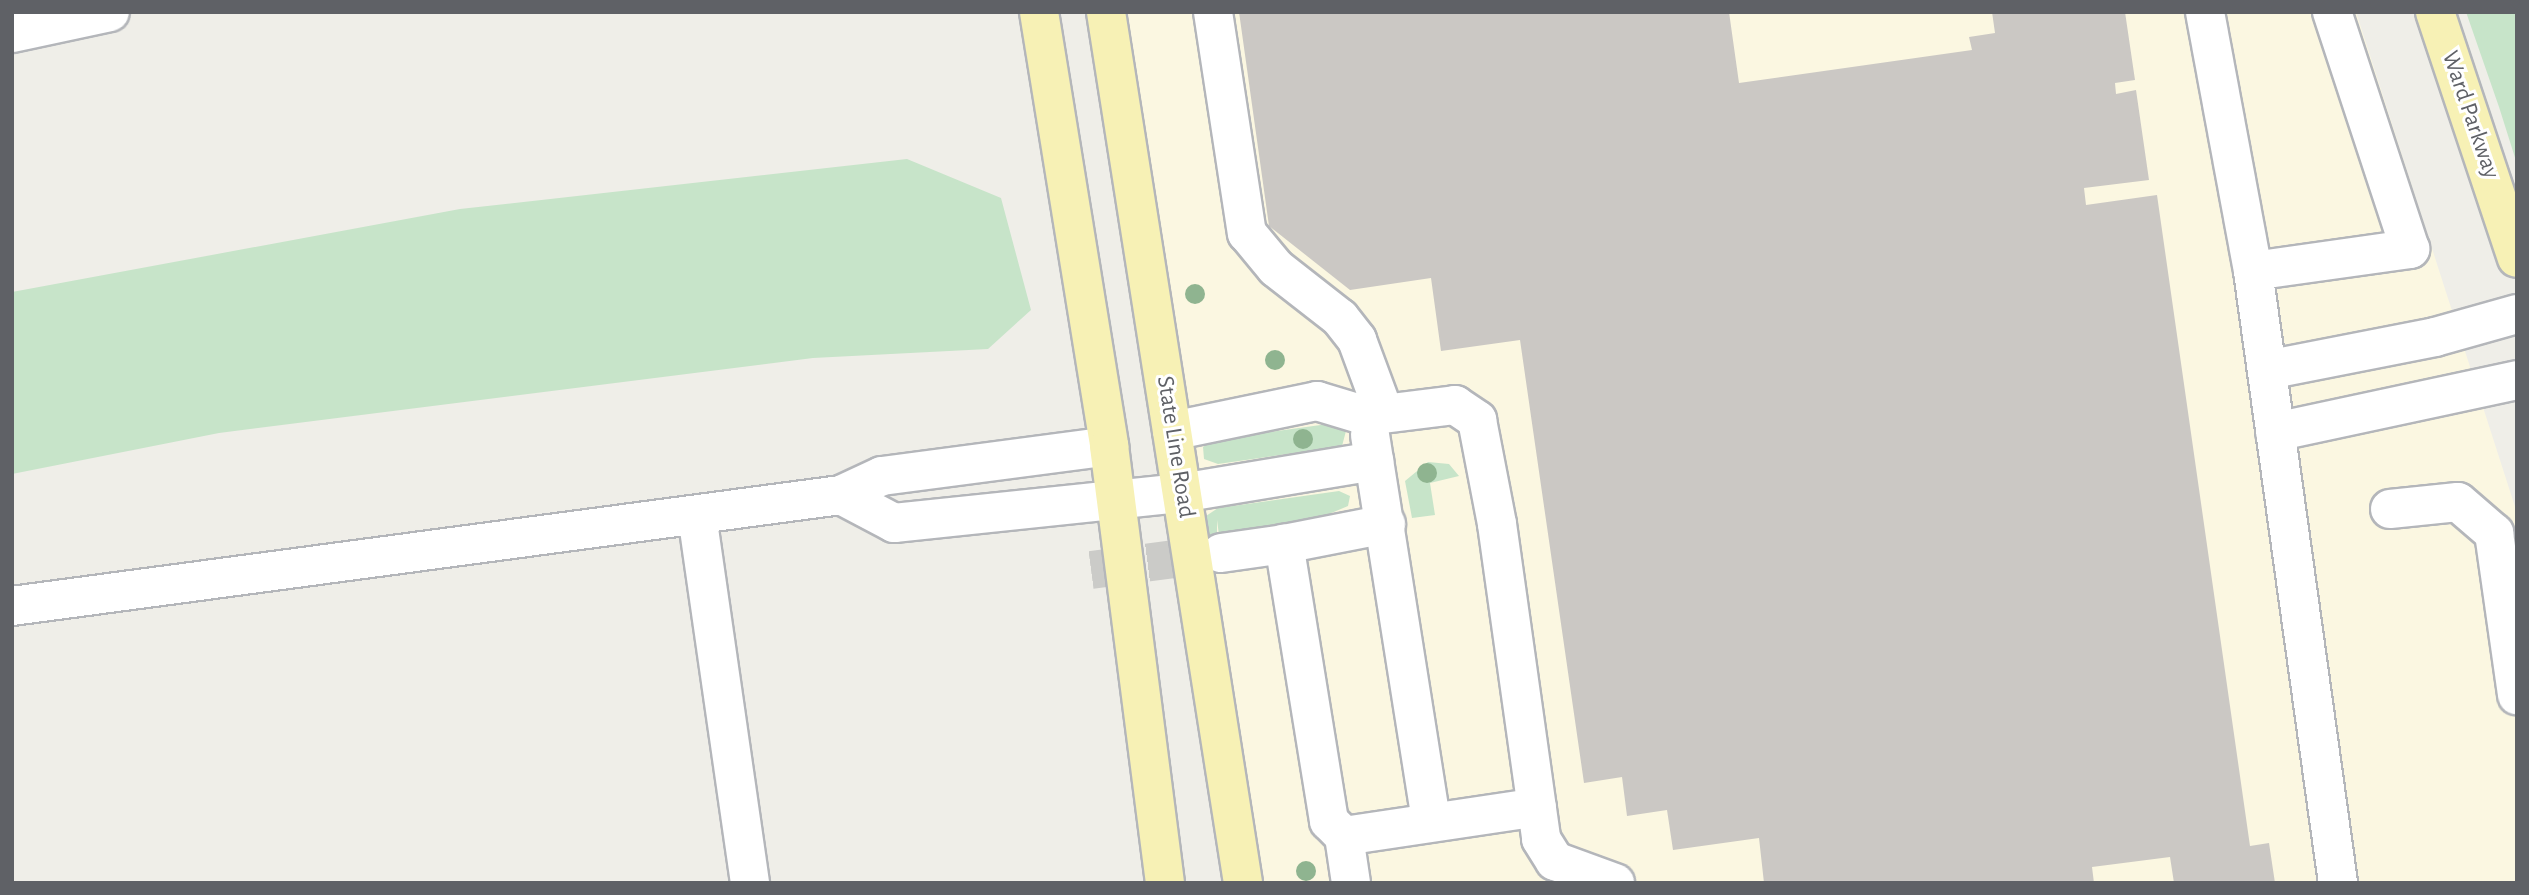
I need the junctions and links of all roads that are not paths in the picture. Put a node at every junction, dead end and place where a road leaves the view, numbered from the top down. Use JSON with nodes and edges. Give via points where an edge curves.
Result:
{"nodes":[{"id":1,"x":110,"y":12,"type":"edge"},
{"id":2,"x":1039,"y":12,"type":"edge"},
{"id":3,"x":1105,"y":12,"type":"edge"},
{"id":4,"x":1213,"y":12,"type":"edge"},
{"id":5,"x":2205,"y":12,"type":"edge"},
{"id":6,"x":2332,"y":12,"type":"edge"},
{"id":7,"x":2435,"y":12,"type":"edge"},
{"id":8,"x":12,"y":33,"type":"edge"},
{"id":9,"x":2517,"y":258,"type":"edge"},
{"id":10,"x":2253,"y":271,"type":"junction"},
{"id":11,"x":2517,"y":314,"type":"edge"},
{"id":12,"x":2267,"y":370,"type":"junction"},
{"id":13,"x":2517,"y":380,"type":"edge"},
{"id":14,"x":1376,"y":414,"type":"junction"},
{"id":15,"x":1172,"y":431,"type":"junction"},
{"id":16,"x":2276,"y":432,"type":"junction"},
{"id":17,"x":1109,"y":446,"type":"junction"},
{"id":18,"x":1374,"y":461,"type":"junction"},
{"id":19,"x":1181,"y":493,"type":"junction"},
{"id":20,"x":841,"y":495,"type":"junction"},
{"id":21,"x":1114,"y":501,"type":"junction"},
{"id":22,"x":2390,"y":509,"type":"dead end"},
{"id":23,"x":697,"y":515,"type":"junction"},
{"id":24,"x":1386,"y":524,"type":"junction"},
{"id":25,"x":1284,"y":544,"type":"junction"},
{"id":26,"x":1221,"y":553,"type":"tunnel mouth"},
{"id":27,"x":12,"y":606,"type":"edge"},
{"id":28,"x":2517,"y":695,"type":"edge"},
{"id":29,"x":1536,"y":807,"type":"junction"},
{"id":30,"x":1431,"y":821,"type":"junction"},
{"id":31,"x":1344,"y":836,"type":"junction"},
{"id":32,"x":750,"y":883,"type":"edge"},
{"id":33,"x":1165,"y":883,"type":"edge"},
{"id":34,"x":1242,"y":883,"type":"edge"},
{"id":35,"x":1351,"y":883,"type":"edge"},
{"id":36,"x":1615,"y":883,"type":"edge"},
{"id":37,"x":2337,"y":883,"type":"edge"}],
"edges":[{"from":1,"to":8,"type":"street"},
{"from":2,"to":17,"type":"main road"},
{"from":3,"to":15,"type":"main road","name":"State Line Road"},
{"from":4,"to":14,"type":"street","via":[[1247,233],[1276,268],[1340,318],[1357,340]]},
{"from":5,"to":10,"type":"street"},
{"from":6,"to":10,"type":"street","via":[[2410,249]]},
{"from":7,"to":9,"type":"main road","name":"Ward Parkway"},
{"from":10,"to":12,"type":"street"},
{"from":11,"to":12,"type":"street","via":[[2435,337]]},
{"from":12,"to":16,"type":"street"},
{"from":13,"to":16,"type":"street"},
{"from":14,"to":15,"type":"street","via":[[1317,401]]},
{"from":14,"to":18,"type":"street"},
{"from":14,"to":29,"type":"street","via":[[1455,405],[1478,420]]},
{"from":15,"to":19,"type":"main road","name":"State Line Road"},
{"from":16,"to":37,"type":"street"},
{"from":17,"to":20,"type":"street","via":[[882,476]]},
{"from":17,"to":21,"type":"main road"},
{"from":18,"to":19,"type":"street"},
{"from":18,"to":24,"type":"street"},
{"from":19,"to":21,"type":"street"},
{"from":19,"to":34,"type":"main road","name":"State Line Road"},
{"from":20,"to":21,"type":"street","via":[[894,523]]},
{"from":20,"to":23,"type":"street"},
{"from":21,"to":33,"type":"main road"},
{"from":22,"to":28,"type":"street","via":[[2458,502],[2494,533]]},
{"from":23,"to":27,"type":"street"},
{"from":23,"to":32,"type":"street"},
{"from":24,"to":25,"type":"street"},
{"from":24,"to":30,"type":"street"},
{"from":25,"to":26,"type":"street"},
{"from":25,"to":31,"type":"street","via":[[1329,821]]},
{"from":29,"to":30,"type":"street"},
{"from":29,"to":36,"type":"street","via":[[1541,839],[1555,861]]},
{"from":30,"to":31,"type":"street"},
{"from":31,"to":35,"type":"street"}]}
